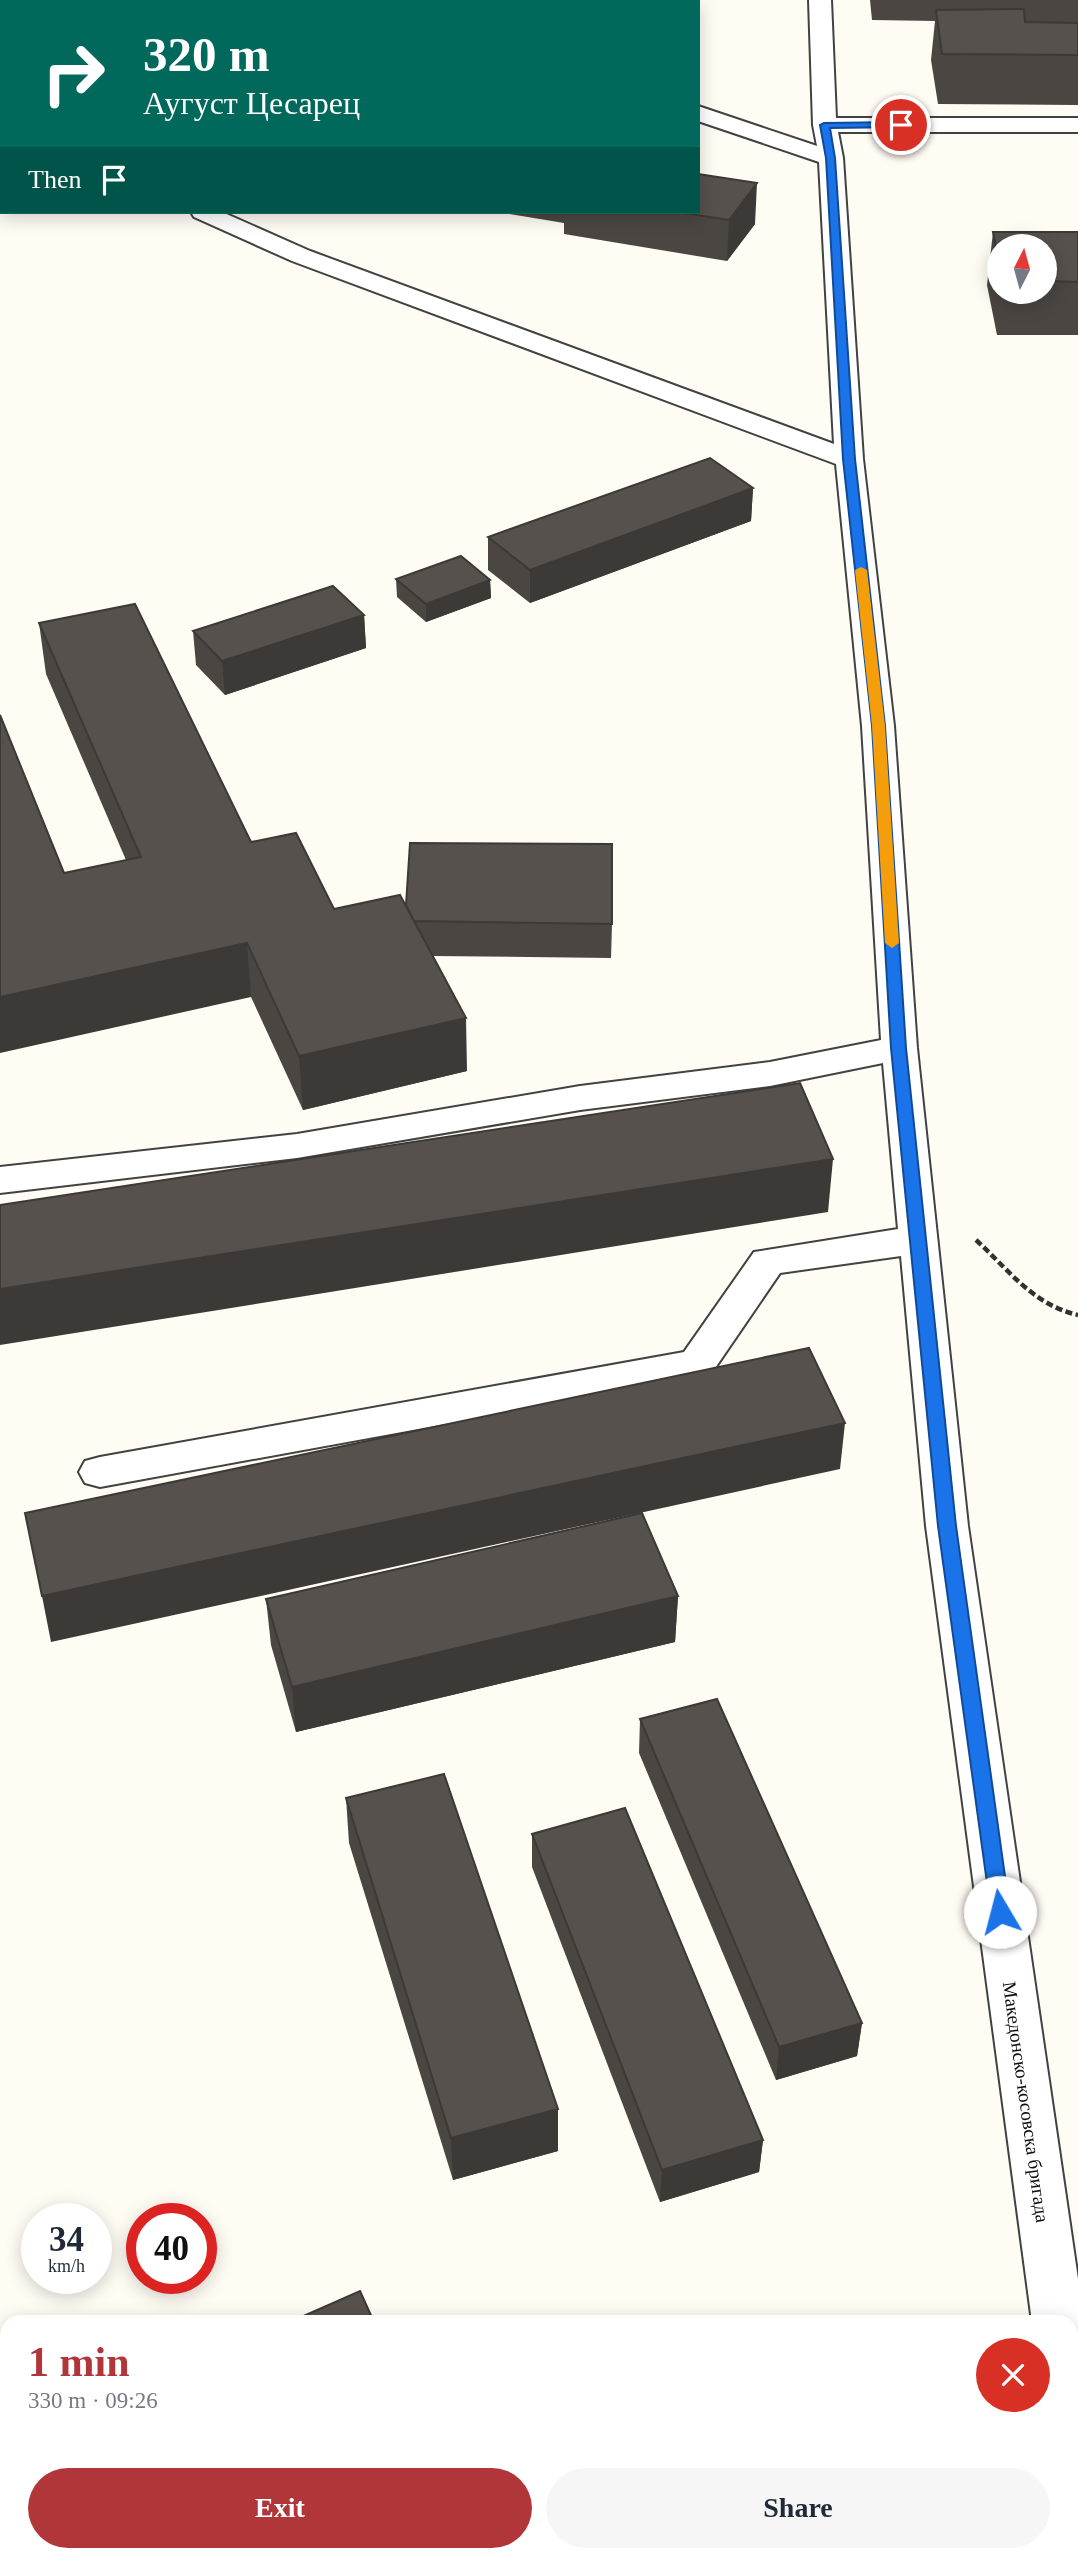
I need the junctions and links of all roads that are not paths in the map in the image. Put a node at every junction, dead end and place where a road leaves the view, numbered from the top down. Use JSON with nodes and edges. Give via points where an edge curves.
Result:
{"nodes":[{"id":1,"x":820,"y":0,"type":"edge"},
{"id":2,"x":700,"y":113,"type":"edge"},
{"id":3,"x":1078,"y":125,"type":"edge"},
{"id":4,"x":827,"y":142,"type":"junction"},
{"id":5,"x":207,"y":214,"type":"edge"},
{"id":6,"x":849,"y":459,"type":"junction"},
{"id":7,"x":899,"y":1048,"type":"junction"},
{"id":8,"x":0,"y":1180,"type":"edge"},
{"id":9,"x":917,"y":1240,"type":"junction"},
{"id":10,"x":100,"y":1472,"type":"dead end"},
{"id":11,"x":1057,"y":2315,"type":"edge"}],
"edges":[{"from":1,"to":4,"type":"street","name":"Македонско-косовска бригада"},
{"from":2,"to":4,"type":"street"},
{"from":3,"to":4,"type":"street"},
{"from":4,"to":6,"type":"street","name":"Македонско-косовска бригада"},
{"from":5,"to":6,"type":"street","via":[[301,256]]},
{"from":6,"to":7,"type":"street","name":"Македонско-косовска бригада","via":[[878,726]]},
{"from":7,"to":8,"type":"street","via":[[770,1074],[580,1098],[297,1146]]},
{"from":7,"to":9,"type":"street","name":"Македонско-косовска бригада"},
{"from":9,"to":10,"type":"street","via":[[768,1261],[697,1364]]},
{"from":9,"to":11,"type":"street","name":"Македонско-косовска бригада","via":[[947,1526]]}]}
